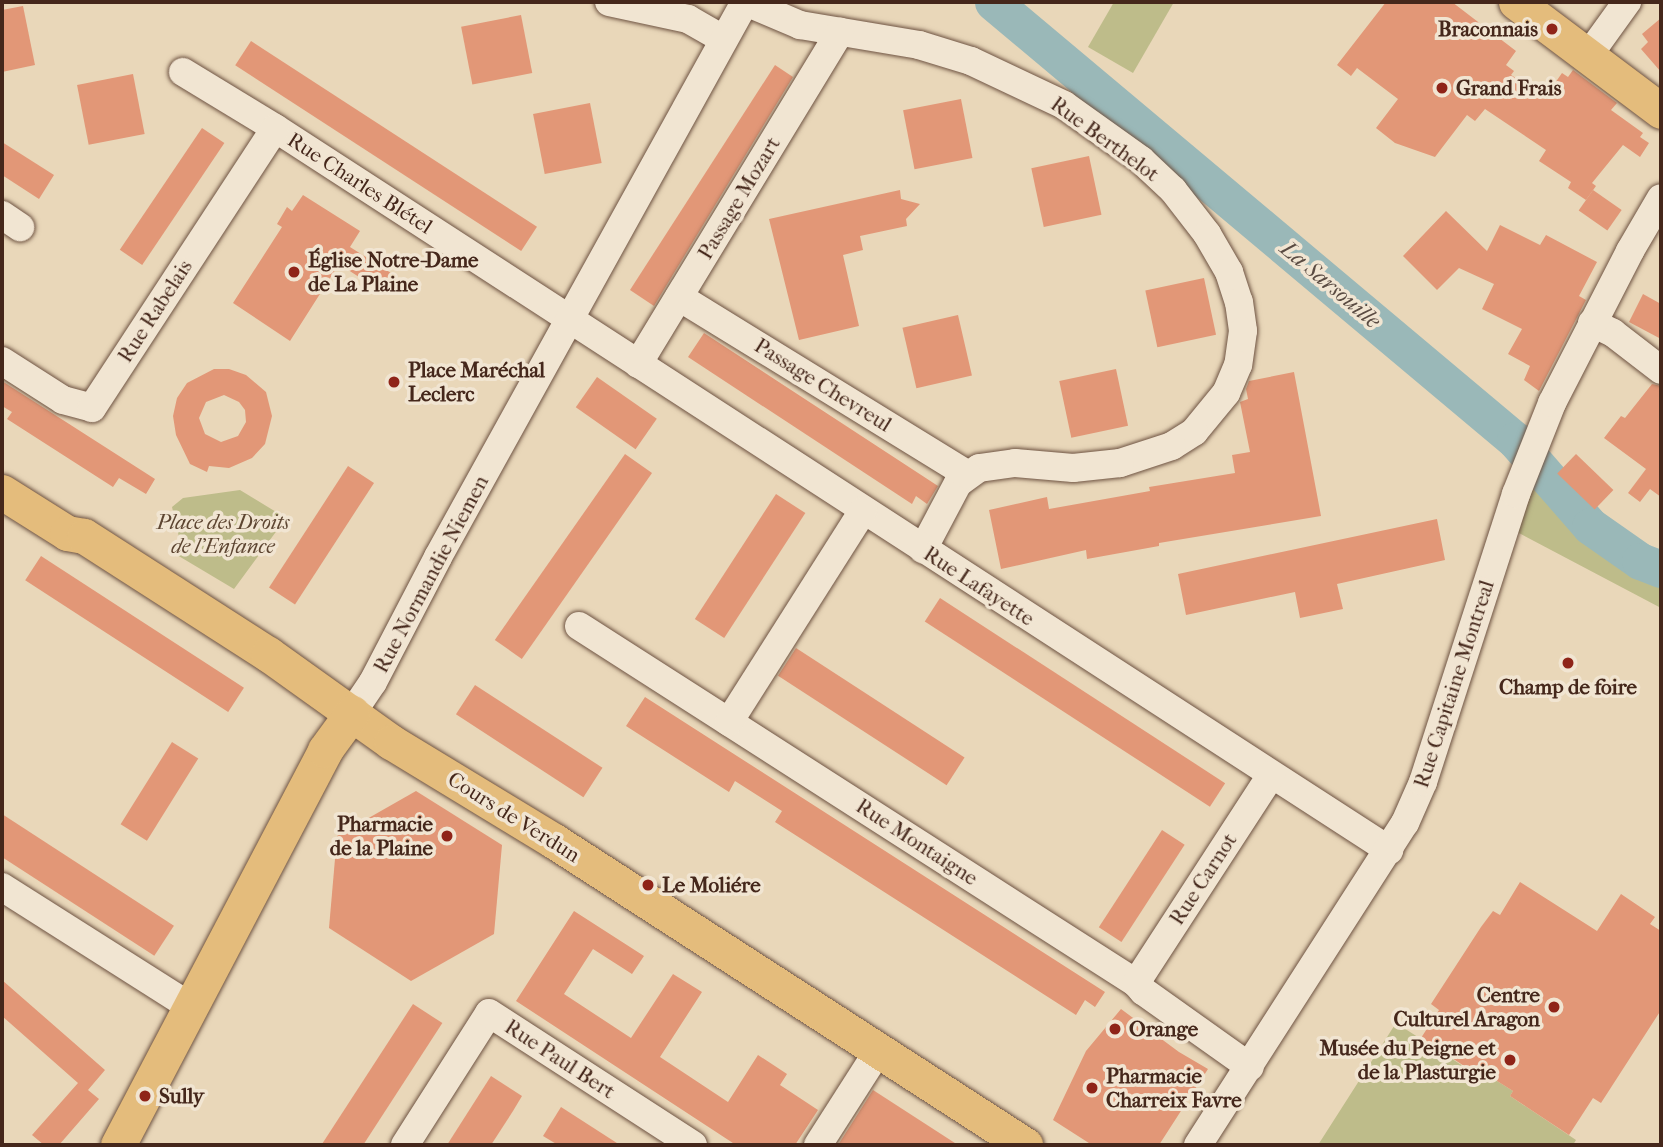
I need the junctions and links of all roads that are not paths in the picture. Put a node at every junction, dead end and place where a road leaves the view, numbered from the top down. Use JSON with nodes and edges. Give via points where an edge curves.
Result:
{"nodes":[{"id":1,"x":609,"y":2,"type":"edge"},
{"id":2,"x":746,"y":2,"type":"edge"},
{"id":3,"x":1516,"y":2,"type":"edge"},
{"id":4,"x":1628,"y":2,"type":"edge"},
{"id":5,"x":840,"y":32,"type":"junction"},
{"id":6,"x":723,"y":39,"type":"junction"},
{"id":7,"x":1588,"y":56,"type":"junction"},
{"id":8,"x":183,"y":72,"type":"dead end"},
{"id":9,"x":1661,"y":111,"type":"edge"},
{"id":10,"x":275,"y":128,"type":"junction"},
{"id":11,"x":1661,"y":198,"type":"edge"},
{"id":12,"x":679,"y":297,"type":"junction"},
{"id":13,"x":570,"y":321,"type":"junction"},
{"id":14,"x":1592,"y":323,"type":"junction"},
{"id":15,"x":2,"y":360,"type":"edge"},
{"id":16,"x":638,"y":364,"type":"junction"},
{"id":17,"x":1661,"y":370,"type":"edge"},
{"id":18,"x":967,"y":474,"type":"junction"},
{"id":19,"x":2,"y":492,"type":"edge"},
{"id":20,"x":863,"y":511,"type":"junction"},
{"id":21,"x":923,"y":550,"type":"junction"},
{"id":22,"x":579,"y":626,"type":"dead end"},
{"id":23,"x":352,"y":713,"type":"junction"},
{"id":24,"x":729,"y":722,"type":"junction"},
{"id":25,"x":1271,"y":775,"type":"junction"},
{"id":26,"x":1389,"y":850,"type":"junction"},
{"id":27,"x":2,"y":887,"type":"edge"},
{"id":28,"x":1136,"y":983,"type":"junction"},
{"id":29,"x":193,"y":1008,"type":"junction"},
{"id":30,"x":878,"y":1051,"type":"junction"},
{"id":31,"x":1250,"y":1067,"type":"junction"},
{"id":32,"x":118,"y":1145,"type":"edge"},
{"id":33,"x":404,"y":1145,"type":"edge"},
{"id":34,"x":693,"y":1145,"type":"edge"},
{"id":35,"x":818,"y":1145,"type":"edge"},
{"id":36,"x":1025,"y":1145,"type":"edge"},
{"id":37,"x":1198,"y":1145,"type":"edge"}],
"edges":[{"from":1,"to":6,"type":"street","via":[[688,19]]},
{"from":2,"to":5,"type":"street","name":"Rue Berthelot","via":[[800,24]]},
{"from":2,"to":6,"type":"street","name":"Rue Normandie Niemen"},
{"from":3,"to":7,"type":"main road"},
{"from":4,"to":7,"type":"street"},
{"from":5,"to":12,"type":"street","name":"Passage Mozart"},
{"from":5,"to":18,"type":"street","name":"Rue Berthelot","via":[[919,45],[971,61],[1064,105],[1141,160],[1172,190],[1230,272],[1239,302],[1238,365],[1226,393],[1194,432],[1172,446],[1120,463],[1073,468],[994,464]]},
{"from":6,"to":13,"type":"street","name":"Rue Normandie Niemen"},
{"from":7,"to":9,"type":"main road"},
{"from":8,"to":10,"type":"street","name":"Rue Charles Blétel"},
{"from":10,"to":13,"type":"street","name":"Rue Charles Blétel"},
{"from":10,"to":15,"type":"street","name":"Rue Rabelais","via":[[92,408],[63,400]]},
{"from":11,"to":14,"type":"street","name":"Rue Capitaine Montreal"},
{"from":12,"to":16,"type":"street","name":"Passage Mozart"},
{"from":12,"to":18,"type":"street","name":"Passage Chevreul"},
{"from":13,"to":16,"type":"street","name":"Rue Lafayette"},
{"from":13,"to":23,"type":"street","name":"Rue Normandie Niemen"},
{"from":14,"to":17,"type":"street"},
{"from":14,"to":26,"type":"street","name":"Rue Capitaine Montreal","via":[[1521,481],[1423,782]]},
{"from":16,"to":20,"type":"street","name":"Rue Lafayette"},
{"from":18,"to":21,"type":"street"},
{"from":19,"to":23,"type":"main road","name":"Cours de Verdun","via":[[67,533],[84,536]]},
{"from":20,"to":21,"type":"street","name":"Rue Lafayette"},
{"from":20,"to":24,"type":"street"},
{"from":21,"to":25,"type":"street","name":"Rue Lafayette"},
{"from":22,"to":24,"type":"street","name":"Rue Montaigne"},
{"from":23,"to":29,"type":"main road","name":"Rue Normandie Niemen","via":[[325,750]]},
{"from":23,"to":30,"type":"main road","name":"Cours de Verdun"},
{"from":24,"to":28,"type":"street","name":"Rue Montaigne"},
{"from":25,"to":26,"type":"street","name":"Rue Lafayette"},
{"from":25,"to":28,"type":"street","name":"Rue Carnot"},
{"from":26,"to":31,"type":"street","name":"Rue Capitaine Montreal"},
{"from":27,"to":29,"type":"street"},
{"from":28,"to":31,"type":"street","name":"Rue Montaigne"},
{"from":29,"to":32,"type":"main road","name":"Rue Normandie Niemen"},
{"from":30,"to":35,"type":"street"},
{"from":30,"to":36,"type":"main road","name":"Cours de Verdun"},
{"from":31,"to":37,"type":"street","name":"Rue Capitaine Montreal"},
{"from":33,"to":34,"type":"street","name":"Rue Paul Bert","via":[[489,1013]]}]}
